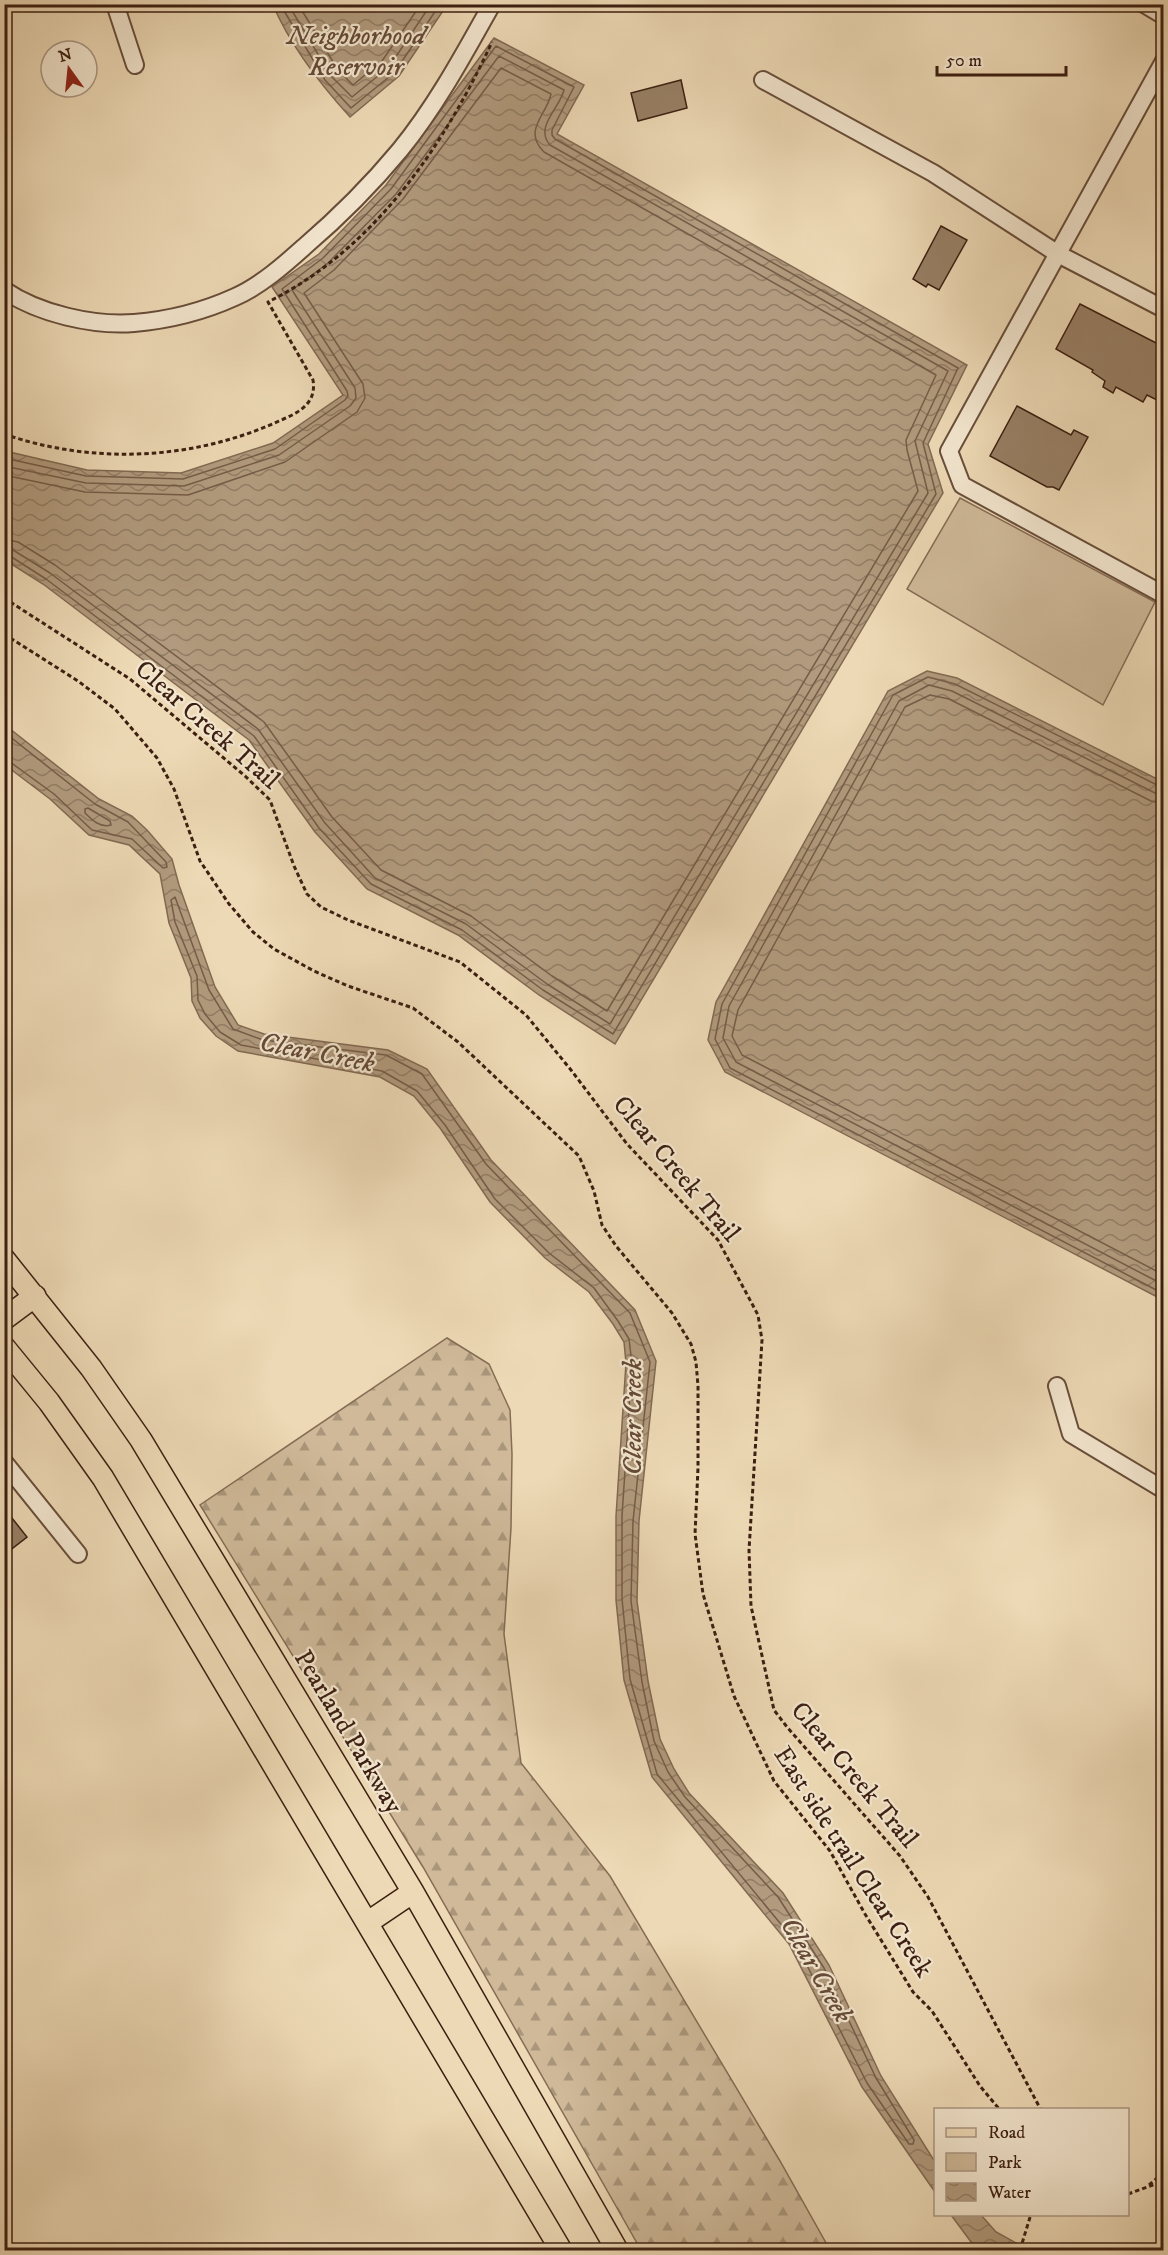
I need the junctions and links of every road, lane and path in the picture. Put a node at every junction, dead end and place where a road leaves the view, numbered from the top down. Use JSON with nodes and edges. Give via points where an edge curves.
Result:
{"nodes":[{"id":1,"x":115,"y":4,"type":"edge"},
{"id":2,"x":492,"y":4,"type":"edge"},
{"id":3,"x":1144,"y":4,"type":"edge"},
{"id":4,"x":1164,"y":16,"type":"edge"},
{"id":5,"x":1164,"y":61,"type":"edge"},
{"id":6,"x":135,"y":65,"type":"dead end"},
{"id":7,"x":763,"y":80,"type":"dead end"},
{"id":8,"x":1058,"y":254,"type":"junction"},
{"id":9,"x":4,"y":290,"type":"edge"},
{"id":10,"x":268,"y":302,"type":"dead end"},
{"id":11,"x":1164,"y":309,"type":"edge"},
{"id":12,"x":4,"y":434,"type":"edge"},
{"id":13,"x":1164,"y":595,"type":"edge"},
{"id":14,"x":4,"y":598,"type":"edge"},
{"id":15,"x":4,"y":634,"type":"edge"},
{"id":16,"x":4,"y":1259,"type":"edge"},
{"id":17,"x":35,"y":1296,"type":"junction"},
{"id":18,"x":4,"y":1319,"type":"edge"},
{"id":19,"x":4,"y":1347,"type":"edge"},
{"id":20,"x":1056,"y":1386,"type":"dead end"},
{"id":21,"x":4,"y":1462,"type":"edge"},
{"id":22,"x":1164,"y":1490,"type":"edge"},
{"id":23,"x":78,"y":1554,"type":"dead end"},
{"id":24,"x":413,"y":1892,"type":"junction"},
{"id":25,"x":367,"y":1923,"type":"junction"},
{"id":26,"x":999,"y":2108,"type":"edge"},
{"id":27,"x":1040,"y":2108,"type":"edge"},
{"id":28,"x":1164,"y":2172,"type":"edge"},
{"id":29,"x":1164,"y":2181,"type":"edge"},
{"id":30,"x":1146,"y":2188,"type":"junction"},
{"id":31,"x":1129,"y":2194,"type":"edge"},
{"id":32,"x":1030,"y":2216,"type":"edge"},
{"id":33,"x":561,"y":2250,"type":"edge"},
{"id":34,"x":617,"y":2250,"type":"edge"},
{"id":35,"x":1020,"y":2250,"type":"edge"}],
"edges":[{"from":1,"to":6,"type":"street"},
{"from":2,"to":9,"type":"street","via":[[436,100],[400,150],[342,214],[273,273],[237,296],[175,318],[118,324],[46,310]]},
{"from":3,"to":4,"type":"street"},
{"from":5,"to":8,"type":"street"},
{"from":7,"to":8,"type":"street","via":[[933,173]]},
{"from":8,"to":11,"type":"street"},
{"from":8,"to":13,"type":"street","via":[[949,451],[962,485]]},
{"from":10,"to":12,"type":"path","via":[[313,380],[312,398],[296,413],[237,438],[150,454],[62,450]]},
{"from":14,"to":27,"type":"path","name":"Clear Creek Trail","via":[[130,679],[270,800],[307,894],[321,907],[460,962],[526,1015],[627,1144],[718,1240],[758,1315],[762,1341],[749,1550],[751,1606],[774,1710],[900,1856],[928,1897]]},
{"from":15,"to":26,"type":"path","name":"East side trail Clear Creek","via":[[115,709],[158,758],[174,789],[200,861],[228,904],[253,932],[274,949],[314,971],[413,1008],[458,1042],[579,1156],[594,1191],[602,1225],[672,1313],[691,1344],[698,1386],[695,1534],[703,1594],[734,1696],[774,1781],[830,1851],[913,1992],[932,2011],[980,2086]]},
{"from":16,"to":17,"type":"main road","name":"Pearland Parkway"},
{"from":17,"to":18,"type":"main road"},
{"from":17,"to":24,"type":"main road","name":"Pearland Parkway","via":[[141,1440]]},
{"from":19,"to":25,"type":"main road","via":[[103,1478]]},
{"from":20,"to":22,"type":"street","via":[[1071,1434]]},
{"from":21,"to":23,"type":"street"},
{"from":24,"to":25,"type":"main road"},
{"from":24,"to":34,"type":"main road","name":"Pearland Parkway"},
{"from":25,"to":33,"type":"main road"},
{"from":28,"to":30,"type":"path"},
{"from":29,"to":30,"type":"path"},
{"from":30,"to":31,"type":"path"},
{"from":32,"to":35,"type":"path"}]}
